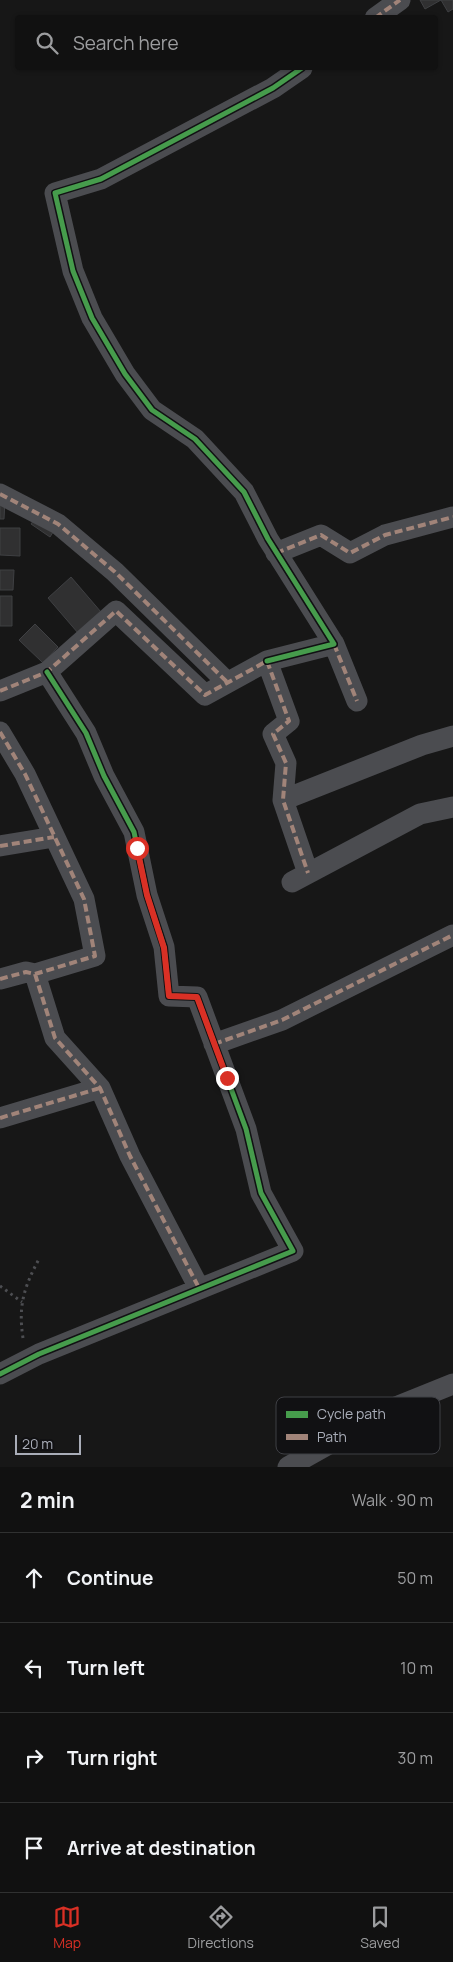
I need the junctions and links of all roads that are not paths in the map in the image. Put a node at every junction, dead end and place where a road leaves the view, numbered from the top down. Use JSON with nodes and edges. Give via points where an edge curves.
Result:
{"nodes":[{"id":1,"x":400,"y":0,"type":"edge"},
{"id":2,"x":379,"y":15,"type":"edge"},
{"id":3,"x":299,"y":70,"type":"edge"},
{"id":4,"x":0,"y":494,"type":"edge"},
{"id":5,"x":453,"y":517,"type":"edge"},
{"id":6,"x":276,"y":553,"type":"junction"},
{"id":7,"x":334,"y":644,"type":"junction"},
{"id":8,"x":267,"y":661,"type":"junction"},
{"id":9,"x":47,"y":672,"type":"junction"},
{"id":10,"x":227,"y":682,"type":"junction"},
{"id":11,"x":0,"y":691,"type":"edge"},
{"id":12,"x":357,"y":701,"type":"dead end"},
{"id":13,"x":0,"y":732,"type":"edge"},
{"id":14,"x":453,"y":736,"type":"edge"},
{"id":15,"x":283,"y":800,"type":"junction"},
{"id":16,"x":453,"y":806,"type":"edge"},
{"id":17,"x":54,"y":836,"type":"junction"},
{"id":18,"x":0,"y":846,"type":"edge"},
{"id":19,"x":453,"y":935,"type":"edge"},
{"id":20,"x":35,"y":974,"type":"junction"},
{"id":21,"x":0,"y":979,"type":"edge"},
{"id":22,"x":214,"y":1044,"type":"junction"},
{"id":23,"x":100,"y":1088,"type":"junction"},
{"id":24,"x":0,"y":1118,"type":"edge"},
{"id":25,"x":199,"y":1288,"type":"junction"},
{"id":26,"x":0,"y":1374,"type":"edge"},
{"id":27,"x":453,"y":1384,"type":"edge"},
{"id":28,"x":421,"y":1397,"type":"edge"},
{"id":29,"x":311,"y":1454,"type":"edge"},
{"id":30,"x":288,"y":1467,"type":"edge"}],
"edges":[{"from":1,"to":2,"type":"street"},
{"from":3,"to":6,"type":"street","via":[[273,88],[101,179],[56,193],[73,271],[92,318],[125,374],[152,410],[195,439],[244,492]]},
{"from":4,"to":10,"type":"street","via":[[58,524],[115,572]]},
{"from":5,"to":6,"type":"street","via":[[385,535],[350,553],[321,535]]},
{"from":6,"to":7,"type":"street"},
{"from":7,"to":8,"type":"street"},
{"from":7,"to":12,"type":"street"},
{"from":8,"to":10,"type":"street"},
{"from":8,"to":15,"type":"street","via":[[289,721],[273,734],[286,763]]},
{"from":9,"to":10,"type":"street","via":[[116,611],[205,695]]},
{"from":9,"to":11,"type":"street"},
{"from":9,"to":22,"type":"street","via":[[86,733],[104,776],[134,832],[147,895],[164,948],[169,996],[197,997]]},
{"from":13,"to":17,"type":"street","via":[[25,774]]},
{"from":14,"to":15,"type":"street"},
{"from":15,"to":16,"type":"street","via":[[300,878],[420,814]]},
{"from":17,"to":18,"type":"street"},
{"from":17,"to":20,"type":"street","via":[[84,899],[95,956]]},
{"from":19,"to":22,"type":"street","via":[[282,1020]]},
{"from":20,"to":21,"type":"street","via":[[26,972]]},
{"from":20,"to":23,"type":"street","via":[[55,1038]]},
{"from":22,"to":25,"type":"street","via":[[246,1128],[262,1192],[293,1251]]},
{"from":23,"to":24,"type":"street"},
{"from":23,"to":25,"type":"street","via":[[130,1156]]},
{"from":25,"to":26,"type":"street"},
{"from":27,"to":28,"type":"street"},
{"from":29,"to":30,"type":"street"}]}
